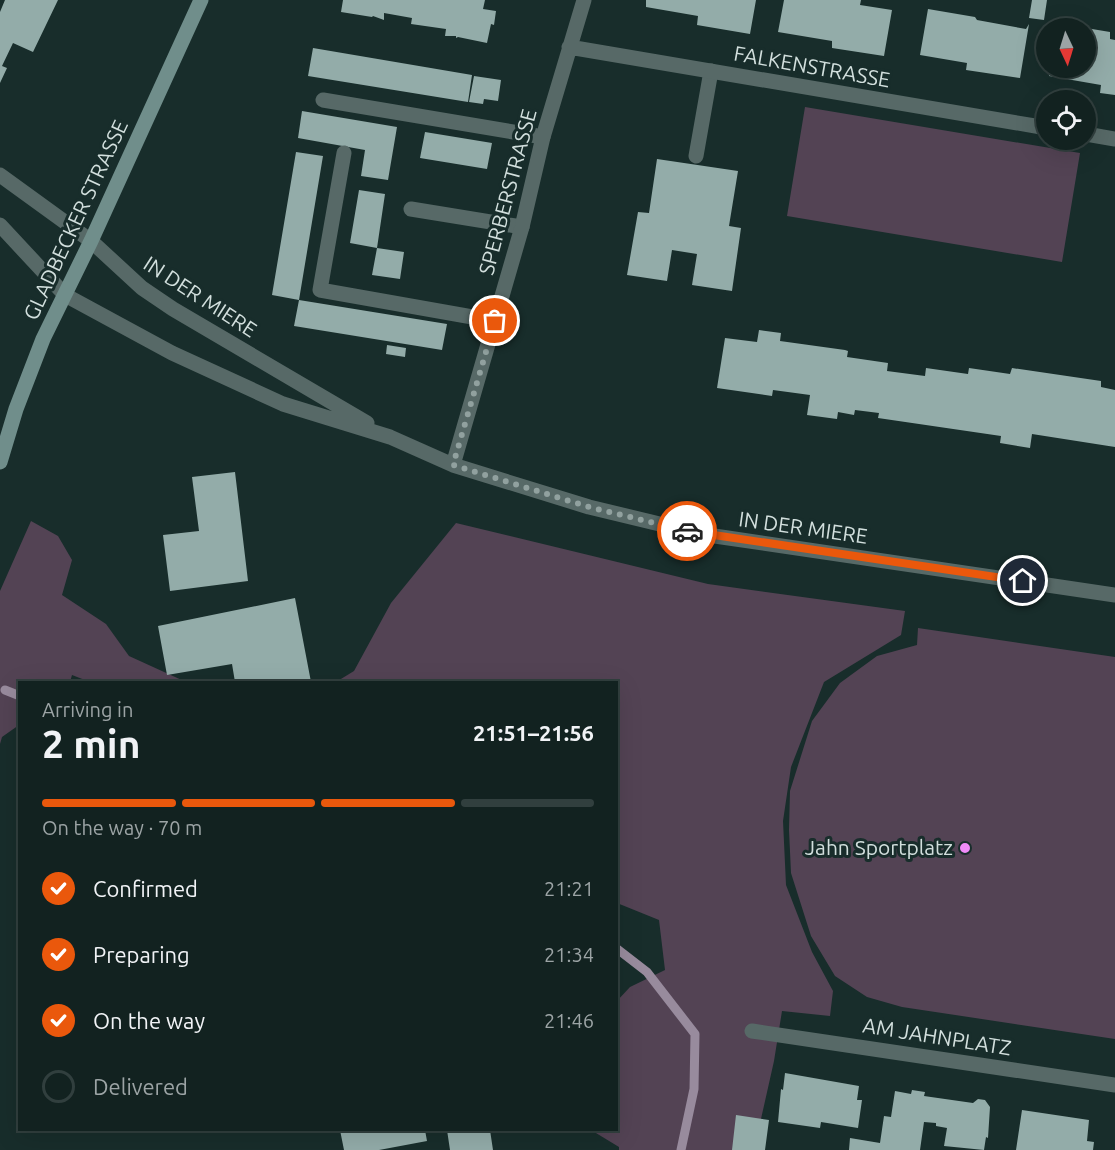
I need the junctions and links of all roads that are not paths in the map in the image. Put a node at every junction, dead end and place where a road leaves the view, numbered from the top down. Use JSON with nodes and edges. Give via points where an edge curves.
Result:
{"nodes":[{"id":1,"x":201,"y":0,"type":"edge"},
{"id":2,"x":584,"y":0,"type":"edge"},
{"id":3,"x":569,"y":47,"type":"junction"},
{"id":4,"x":711,"y":71,"type":"junction"},
{"id":5,"x":323,"y":100,"type":"dead end"},
{"id":6,"x":1036,"y":126,"type":"edge"},
{"id":7,"x":1096,"y":136,"type":"edge"},
{"id":8,"x":543,"y":137,"type":"junction"},
{"id":9,"x":1115,"y":139,"type":"edge"},
{"id":10,"x":344,"y":153,"type":"dead end"},
{"id":11,"x":696,"y":156,"type":"dead end"},
{"id":12,"x":0,"y":175,"type":"edge"},
{"id":13,"x":411,"y":209,"type":"dead end"},
{"id":14,"x":0,"y":225,"type":"edge"},
{"id":15,"x":522,"y":227,"type":"junction"},
{"id":16,"x":91,"y":241,"type":"junction"},
{"id":17,"x":65,"y":295,"type":"junction"},
{"id":18,"x":495,"y":321,"type":"junction"},
{"id":19,"x":390,"y":437,"type":"junction"},
{"id":20,"x":0,"y":462,"type":"edge"},
{"id":21,"x":453,"y":465,"type":"junction"},
{"id":22,"x":1115,"y":595,"type":"edge"},
{"id":23,"x":752,"y":1031,"type":"dead end"},
{"id":24,"x":1115,"y":1085,"type":"edge"}],
"edges":[{"from":1,"to":16,"type":"main road","name":"GLADBECKER STRASSE"},
{"from":2,"to":3,"type":"street","name":"SPERBERSTRASSE"},
{"from":3,"to":4,"type":"street","name":"FALKENSTRASSE"},
{"from":3,"to":8,"type":"street","name":"SPERBERSTRASSE"},
{"from":4,"to":6,"type":"street","name":"FALKENSTRASSE"},
{"from":4,"to":11,"type":"street"},
{"from":5,"to":8,"type":"street"},
{"from":7,"to":9,"type":"street"},
{"from":8,"to":15,"type":"street","name":"SPERBERSTRASSE"},
{"from":10,"to":18,"type":"street","via":[[320,290]]},
{"from":12,"to":16,"type":"street","name":"IN DER MIERE"},
{"from":13,"to":15,"type":"street"},
{"from":14,"to":17,"type":"street","name":"IN DER MIERE"},
{"from":15,"to":18,"type":"street","name":"SPERBERSTRASSE"},
{"from":16,"to":17,"type":"main road","name":"GLADBECKER STRASSE"},
{"from":16,"to":19,"type":"street","name":"IN DER MIERE","via":[[142,288],[172,309]]},
{"from":17,"to":19,"type":"street","name":"IN DER MIERE","via":[[172,353],[284,404]]},
{"from":17,"to":20,"type":"main road","name":"GLADBECKER STRASSE","via":[[43,339]]},
{"from":18,"to":21,"type":"street","name":"SPERBERSTRASSE"},
{"from":19,"to":21,"type":"street","name":"IN DER MIERE"},
{"from":21,"to":22,"type":"street","name":"IN DER MIERE","via":[[589,507],[701,534]]},
{"from":23,"to":24,"type":"street","name":"AM JAHNPLATZ"}]}
